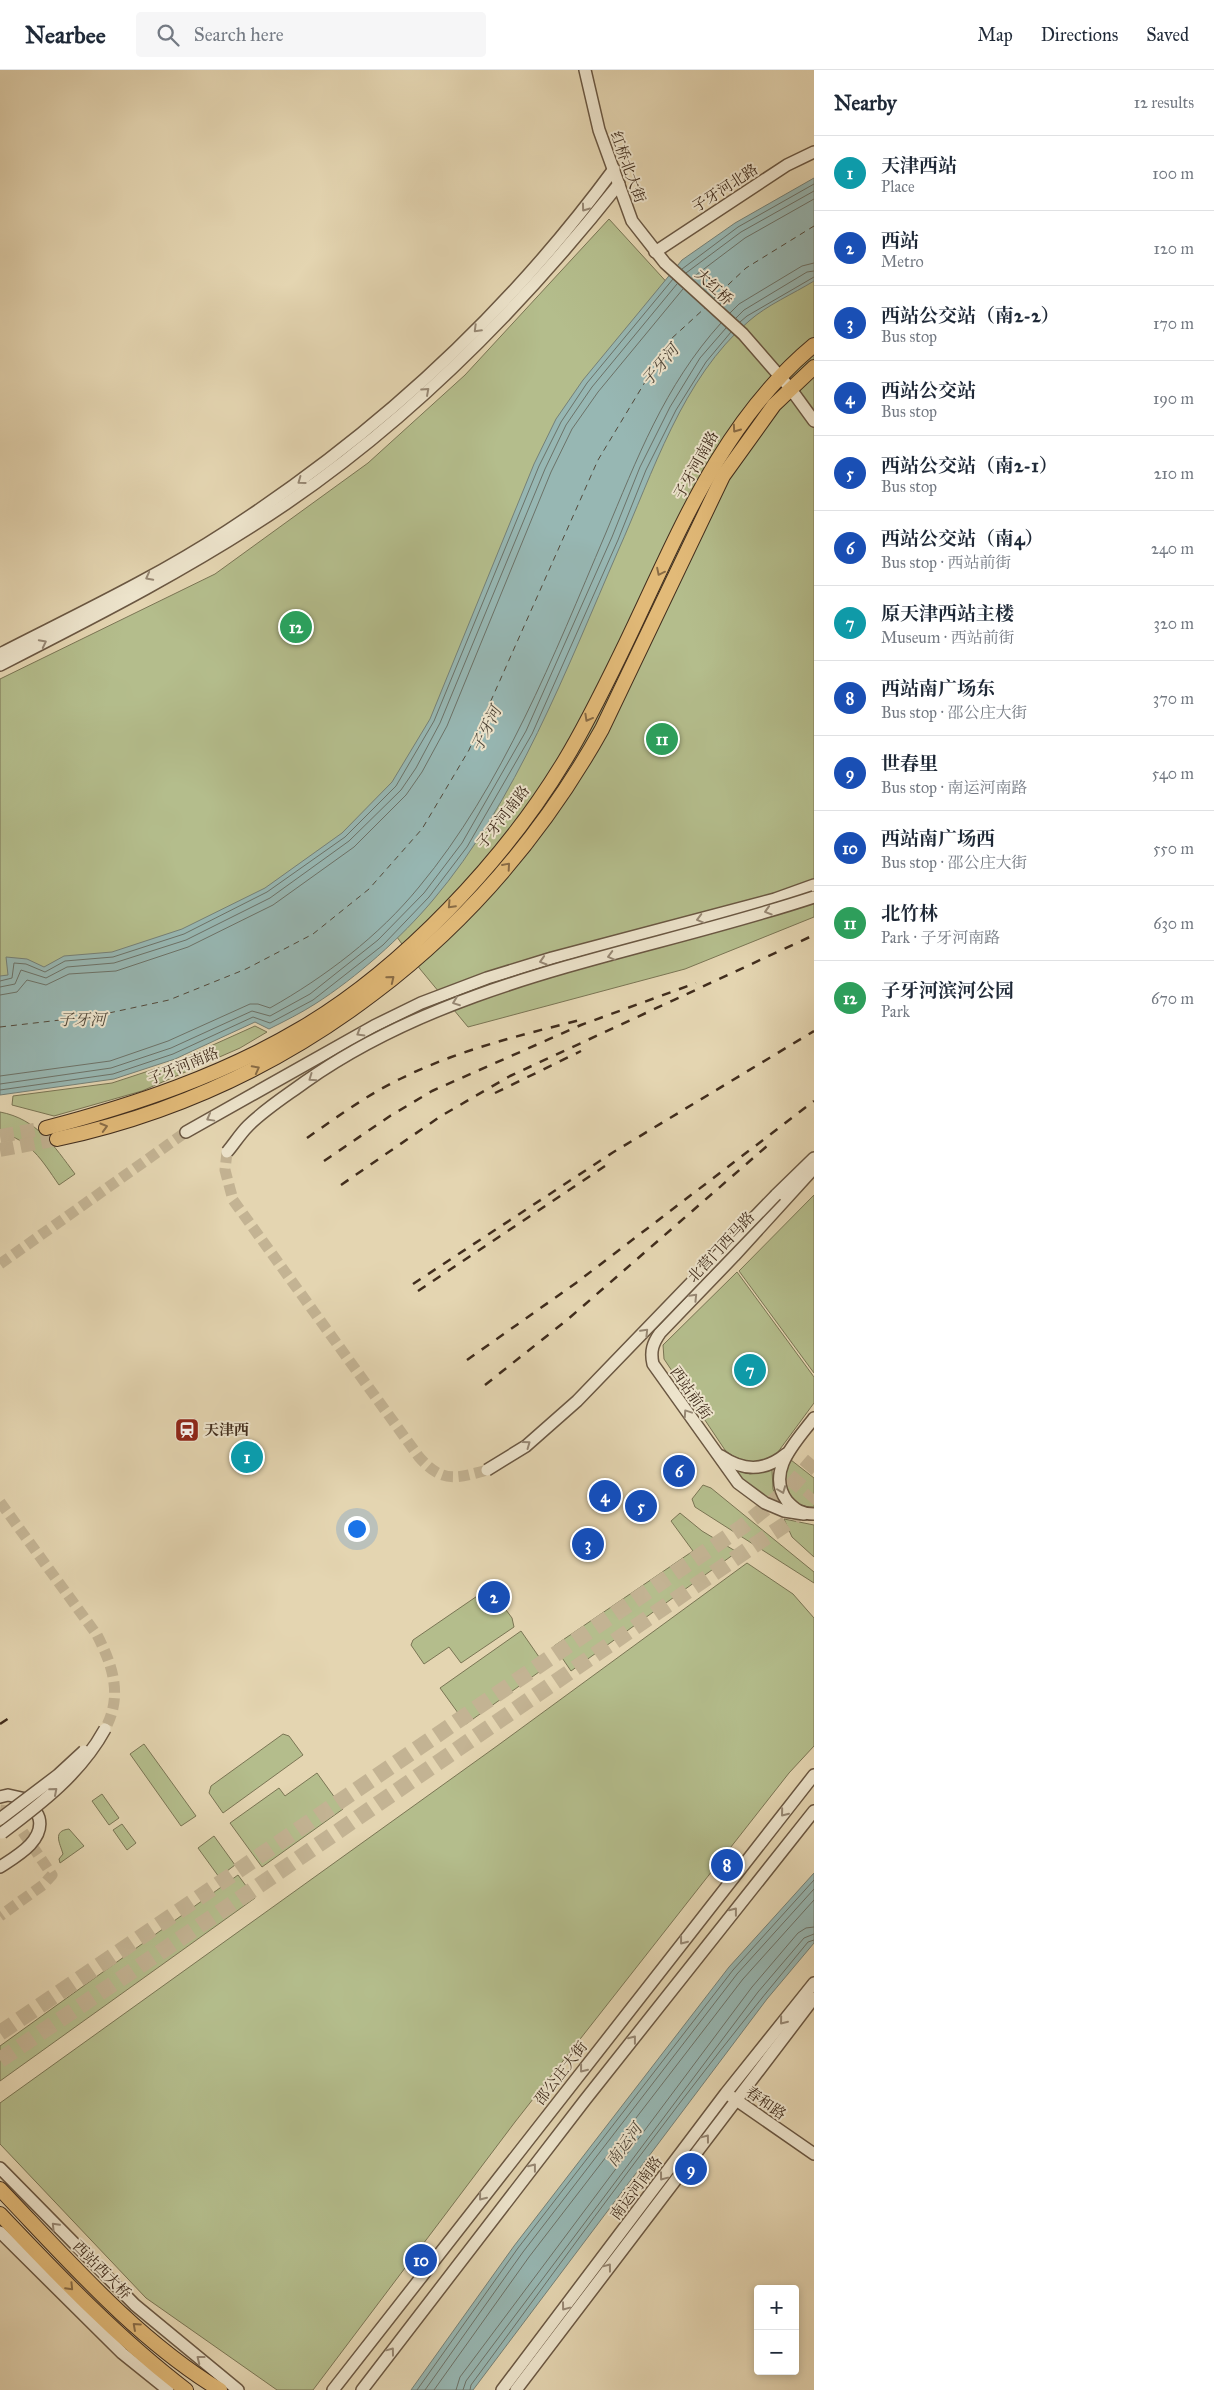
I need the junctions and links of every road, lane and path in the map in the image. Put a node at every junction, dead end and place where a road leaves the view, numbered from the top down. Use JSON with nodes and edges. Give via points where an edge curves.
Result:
{"nodes":[{"id":1,"x":585,"y":70,"type":"edge"},
{"id":2,"x":814,"y":152,"type":"edge"},
{"id":3,"x":614,"y":169,"type":"junction"},
{"id":4,"x":619,"y":184,"type":"junction"},
{"id":5,"x":655,"y":252,"type":"junction"},
{"id":6,"x":665,"y":263,"type":"joint"},
{"id":7,"x":814,"y":344,"type":"edge"},
{"id":8,"x":814,"y":367,"type":"edge"},
{"id":9,"x":780,"y":375,"type":"junction"},
{"id":10,"x":790,"y":388,"type":"junction"},
{"id":11,"x":766,"y":391,"type":"junction"},
{"id":12,"x":777,"y":401,"type":"junction"},
{"id":13,"x":814,"y":421,"type":"edge"},
{"id":14,"x":0,"y":654,"type":"edge"},
{"id":15,"x":0,"y":665,"type":"edge"},
{"id":16,"x":814,"y":885,"type":"edge"},
{"id":17,"x":814,"y":896,"type":"edge"},
{"id":18,"x":46,"y":1128,"type":"tunnel mouth"},
{"id":19,"x":186,"y":1132,"type":"tunnel mouth"},
{"id":20,"x":57,"y":1138,"type":"tunnel mouth"},
{"id":21,"x":227,"y":1152,"type":"tunnel mouth"},
{"id":22,"x":814,"y":1158,"type":"edge"},
{"id":23,"x":814,"y":1168,"type":"edge"},
{"id":24,"x":652,"y":1348,"type":"joint"},
{"id":25,"x":814,"y":1418,"type":"edge"},
{"id":26,"x":789,"y":1452,"type":"junction"},
{"id":27,"x":715,"y":1453,"type":"junction"},
{"id":28,"x":486,"y":1470,"type":"tunnel mouth"},
{"id":29,"x":809,"y":1514,"type":"edge"},
{"id":30,"x":814,"y":1775,"type":"edge"},
{"id":31,"x":0,"y":1797,"type":"edge"},
{"id":32,"x":814,"y":1811,"type":"edge"},
{"id":33,"x":0,"y":1820,"type":"edge"},
{"id":34,"x":0,"y":1834,"type":"edge"},
{"id":35,"x":0,"y":1867,"type":"edge"},
{"id":36,"x":814,"y":1983,"type":"edge"},
{"id":37,"x":814,"y":1998,"type":"edge"},
{"id":38,"x":731,"y":2096,"type":"junction"},
{"id":39,"x":814,"y":2154,"type":"edge"},
{"id":40,"x":0,"y":2168,"type":"edge"},
{"id":41,"x":0,"y":2189,"type":"edge"},
{"id":42,"x":0,"y":2214,"type":"edge"},
{"id":43,"x":0,"y":2232,"type":"edge"},
{"id":44,"x":177,"y":2388,"type":"edge"},
{"id":45,"x":220,"y":2390,"type":"edge"},
{"id":46,"x":238,"y":2390,"type":"edge"},
{"id":47,"x":333,"y":2390,"type":"edge"},
{"id":48,"x":362,"y":2390,"type":"edge"},
{"id":49,"x":502,"y":2390,"type":"edge"},
{"id":50,"x":516,"y":2390,"type":"edge"}],
"edges":[{"from":1,"to":3,"type":"street","name":"红桥北大街","via":[[598,130]]},
{"from":2,"to":5,"type":"street","name":"子牙河北路","via":[[787,165]]},
{"from":3,"to":4,"type":"street","name":"红桥北大街"},
{"from":3,"to":14,"type":"street","one_way":true,"via":[[577,219],[523,282],[421,383],[335,457],[171,565]]},
{"from":4,"to":5,"type":"street","name":"红桥北大街","via":[[632,221]]},
{"from":15,"to":4,"type":"street","one_way":true,"via":[[175,574],[339,466],[480,341],[582,230]]},
{"from":5,"to":6,"type":"street","name":"红桥北大街"},
{"from":6,"to":9,"type":"street","name":"大红桥","via":[[742,334]]},
{"from":7,"to":9,"type":"main road","name":"子牙河南路"},
{"from":8,"to":10,"type":"main road","name":"子牙河南路"},
{"from":9,"to":10,"type":"street","name":"大红桥"},
{"from":9,"to":11,"type":"main road","name":"子牙河南路"},
{"from":10,"to":12,"type":"main road","name":"子牙河南路"},
{"from":10,"to":13,"type":"street","name":"大红桥"},
{"from":11,"to":12,"type":"main road","via":[[777,390]]},
{"from":11,"to":18,"type":"main road","name":"子牙河南路","one_way":true,"via":[[737,427],[709,473],[598,701],[564,762],[506,842],[447,910],[371,980],[281,1040],[218,1070],[151,1096]]},
{"from":20,"to":12,"type":"main road","name":"子牙河南路","one_way":true,"via":[[123,1122],[251,1072],[336,1022],[462,916],[529,841],[581,766],[602,729],[714,493],[741,449]]},
{"from":16,"to":19,"type":"street","one_way":true,"via":[[775,899],[552,958],[487,978],[398,1013]]},
{"from":17,"to":21,"type":"street","one_way":true,"bridge":true,"via":[[726,925],[482,992],[420,1016],[316,1074],[248,1126]]},
{"from":28,"to":22,"type":"street","one_way":true,"bridge":true,"via":[[526,1446],[577,1401]]},
{"from":24,"to":23,"type":"street","name":"北营门西马路","one_way":true,"via":[[660,1332]]},
{"from":27,"to":24,"type":"street","name":"西站前街","one_way":true,"via":[[652,1364]]},
{"from":25,"to":26,"type":"street"},
{"from":26,"to":27,"type":"street","via":[[775,1462],[755,1468],[735,1465]]},
{"from":26,"to":29,"type":"street","one_way":true,"via":[[780,1469],[780,1486],[789,1503]]},
{"from":27,"to":29,"type":"street","name":"西站前街","via":[[738,1483],[756,1499],[784,1511]]},
{"from":30,"to":47,"type":"street","name":"邵公庄大街","one_way":true},
{"from":31,"to":35,"type":"street","via":[[8,1795],[26,1799],[39,1817],[40,1825],[37,1835],[25,1850]]},
{"from":48,"to":32,"type":"street","one_way":true,"via":[[585,2100]]},
{"from":34,"to":33,"type":"street","one_way":true,"bridge":true,"via":[[73,1774],[96,1746],[105,1729],[58,1775]]},
{"from":36,"to":38,"type":"street","name":"南运河南路","one_way":true},
{"from":37,"to":38,"type":"street","name":"南运河南路"},
{"from":38,"to":39,"type":"street","name":"春和路"},
{"from":38,"to":49,"type":"street","name":"南运河南路","one_way":true},
{"from":50,"to":38,"type":"street","name":"南运河南路","one_way":true},
{"from":46,"to":40,"type":"street","one_way":true,"via":[[135,2306]]},
{"from":45,"to":41,"type":"main road","name":"西站西大桥","one_way":true,"via":[[161,2348],[114,2307]]},
{"from":42,"to":44,"type":"main road","one_way":true,"via":[[82,2299]]},
{"from":43,"to":44,"type":"street","via":[[108,2339]]}]}
